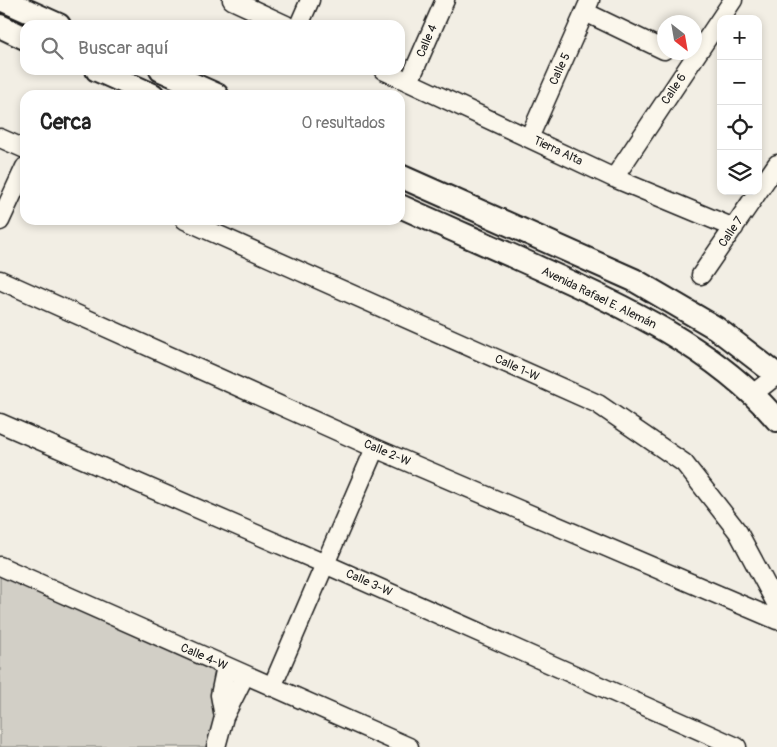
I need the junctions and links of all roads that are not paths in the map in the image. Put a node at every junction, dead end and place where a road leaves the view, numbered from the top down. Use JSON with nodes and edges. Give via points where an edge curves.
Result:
{"nodes":[{"id":1,"x":3,"y":0,"type":"edge"},
{"id":2,"x":232,"y":0,"type":"edge"},
{"id":3,"x":310,"y":0,"type":"edge"},
{"id":4,"x":445,"y":0,"type":"edge"},
{"id":5,"x":733,"y":0,"type":"edge"},
{"id":6,"x":588,"y":6,"type":"edge"},
{"id":7,"x":48,"y":20,"type":"edge"},
{"id":8,"x":275,"y":20,"type":"edge"},
{"id":9,"x":301,"y":20,"type":"edge"},
{"id":10,"x":0,"y":26,"type":"edge"},
{"id":11,"x":20,"y":36,"type":"edge"},
{"id":12,"x":657,"y":46,"type":"edge"},
{"id":13,"x":687,"y":60,"type":"edge"},
{"id":14,"x":691,"y":62,"type":"junction"},
{"id":15,"x":108,"y":75,"type":"edge"},
{"id":16,"x":172,"y":75,"type":"edge"},
{"id":17,"x":394,"y":75,"type":"edge"},
{"id":18,"x":409,"y":82,"type":"junction"},
{"id":19,"x":142,"y":90,"type":"edge"},
{"id":20,"x":206,"y":90,"type":"edge"},
{"id":21,"x":0,"y":138,"type":"edge"},
{"id":22,"x":529,"y":138,"type":"junction"},
{"id":23,"x":20,"y":147,"type":"edge"},
{"id":24,"x":777,"y":164,"type":"edge"},
{"id":25,"x":20,"y":178,"type":"edge"},
{"id":26,"x":405,"y":178,"type":"edge"},
{"id":27,"x":614,"y":178,"type":"junction"},
{"id":28,"x":405,"y":208,"type":"edge"},
{"id":29,"x":0,"y":222,"type":"edge"},
{"id":30,"x":196,"y":225,"type":"edge"},
{"id":31,"x":734,"y":228,"type":"junction"},
{"id":32,"x":701,"y":275,"type":"dead end"},
{"id":33,"x":0,"y":280,"type":"edge"},
{"id":34,"x":777,"y":375,"type":"edge"},
{"id":35,"x":754,"y":394,"type":"junction"},
{"id":36,"x":777,"y":420,"type":"edge"},
{"id":37,"x":0,"y":423,"type":"edge"},
{"id":38,"x":375,"y":448,"type":"junction"},
{"id":39,"x":325,"y":564,"type":"junction"},
{"id":40,"x":0,"y":566,"type":"edge"},
{"id":41,"x":777,"y":605,"type":"edge"},
{"id":42,"x":777,"y":620,"type":"edge"},
{"id":43,"x":226,"y":666,"type":"junction"},
{"id":44,"x":245,"y":675,"type":"junction"},
{"id":45,"x":272,"y":687,"type":"junction"},
{"id":46,"x":224,"y":717,"type":"junction"},
{"id":47,"x":216,"y":747,"type":"edge"},
{"id":48,"x":409,"y":747,"type":"edge"},
{"id":49,"x":737,"y":747,"type":"edge"}],
"edges":[{"from":1,"to":7,"type":"main road"},
{"from":2,"to":8,"type":"street"},
{"from":3,"to":9,"type":"street"},
{"from":4,"to":18,"type":"street","name":"Calle 4"},
{"from":5,"to":14,"type":"street","name":"Calle 6"},
{"from":6,"to":12,"type":"street"},
{"from":6,"to":22,"type":"street","name":"Calle 5"},
{"from":10,"to":11,"type":"main road"},
{"from":13,"to":14,"type":"street"},
{"from":14,"to":27,"type":"street","name":"Calle 6"},
{"from":15,"to":19,"type":"main road"},
{"from":16,"to":20,"type":"main road"},
{"from":17,"to":18,"type":"street","name":"Tierra Alta"},
{"from":18,"to":22,"type":"street","name":"Tierra Alta"},
{"from":21,"to":23,"type":"street"},
{"from":22,"to":27,"type":"street","name":"Tierra Alta"},
{"from":24,"to":31,"type":"street","name":"Calle 7"},
{"from":25,"to":29,"type":"street"},
{"from":26,"to":34,"type":"main road","via":[[634,280],[716,328]]},
{"from":27,"to":31,"type":"street","name":"Tierra Alta"},
{"from":28,"to":35,"type":"main road","name":"Avenida Rafael E. Alemán","via":[[598,295],[650,322],[698,350]]},
{"from":30,"to":41,"type":"street","name":"Calle 1-W","via":[[598,404],[684,463],[738,532]]},
{"from":31,"to":32,"type":"street","name":"Calle 7"},
{"from":33,"to":38,"type":"street","name":"Calle 2-W"},
{"from":34,"to":35,"type":"street"},
{"from":35,"to":36,"type":"main road","name":"Avenida Rafael E. Alemán"},
{"from":37,"to":39,"type":"street","name":"Calle 3-W"},
{"from":38,"to":39,"type":"street"},
{"from":38,"to":42,"type":"street","name":"Calle 2-W"},
{"from":39,"to":45,"type":"street"},
{"from":39,"to":49,"type":"street","name":"Calle 3-W"},
{"from":40,"to":43,"type":"street","name":"Calle 4-W"},
{"from":43,"to":44,"type":"street","name":"Calle 4-W"},
{"from":43,"to":46,"type":"street","via":[[220,695]]},
{"from":44,"to":45,"type":"street","name":"Calle 4-W"},
{"from":44,"to":46,"type":"street"},
{"from":45,"to":48,"type":"street","name":"Calle 4-W"},
{"from":46,"to":47,"type":"street"}]}
